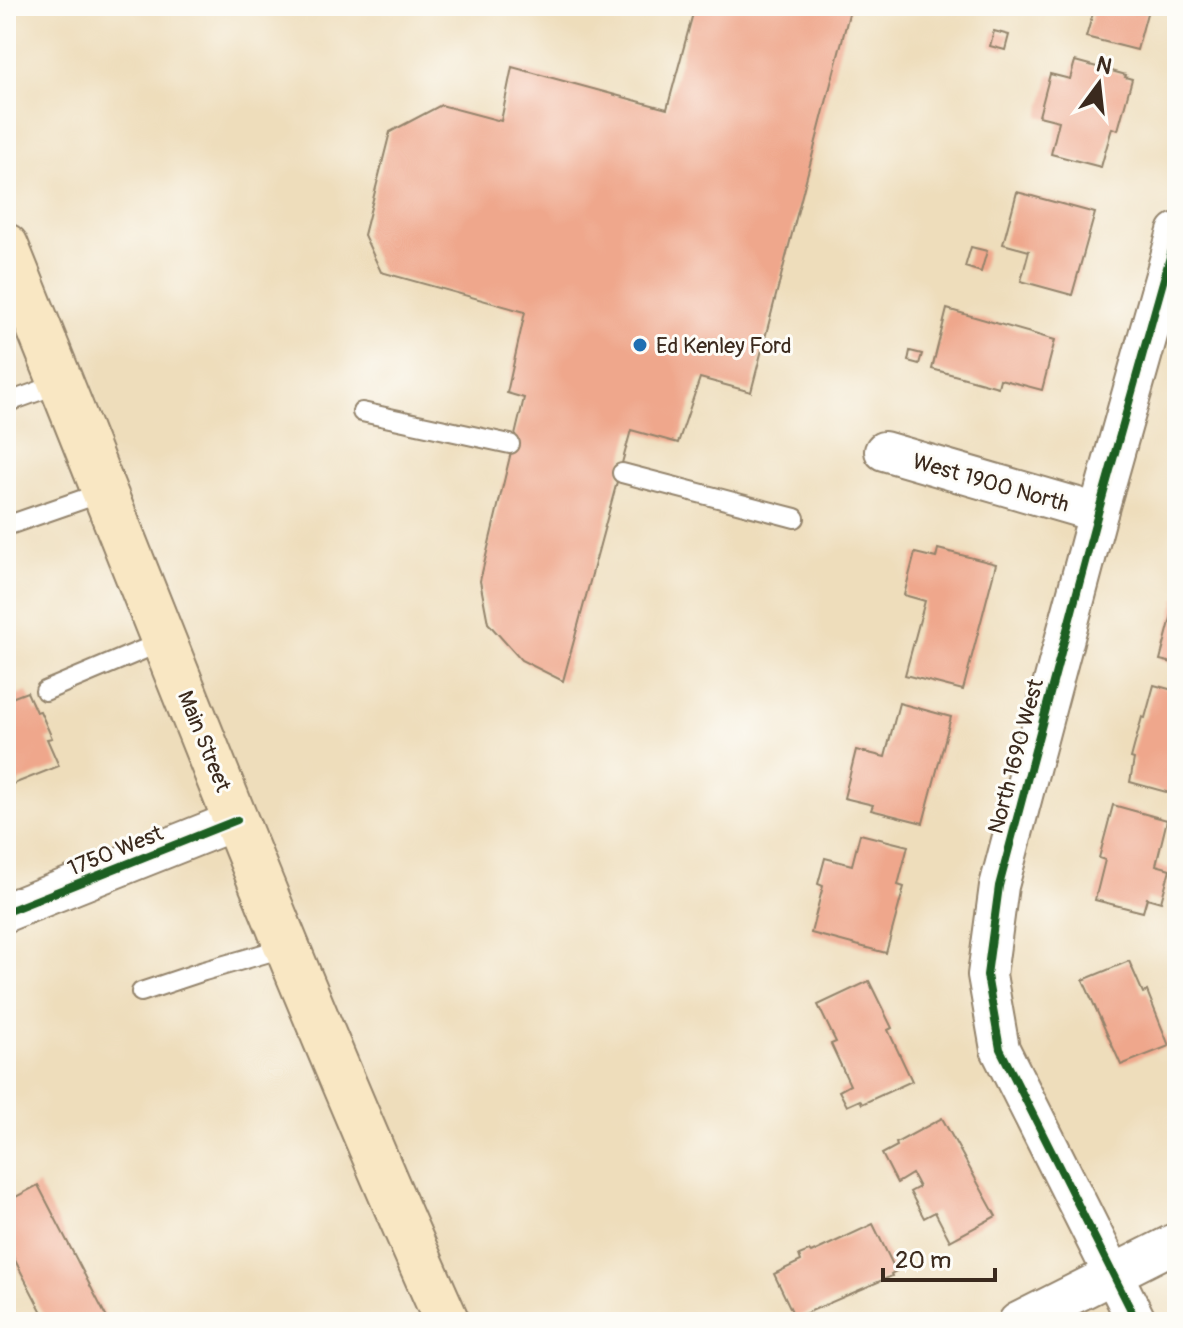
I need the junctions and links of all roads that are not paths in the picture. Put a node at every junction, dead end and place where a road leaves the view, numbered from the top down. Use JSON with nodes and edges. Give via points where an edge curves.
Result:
{"nodes":[{"id":1,"x":1177,"y":232,"type":"edge"},
{"id":2,"x":6,"y":246,"type":"edge"},
{"id":3,"x":61,"y":383,"type":"junction"},
{"id":4,"x":6,"y":403,"type":"edge"},
{"id":5,"x":362,"y":412,"type":"dead end"},
{"id":6,"x":510,"y":444,"type":"dead end"},
{"id":7,"x":884,"y":451,"type":"dead end"},
{"id":8,"x":622,"y":473,"type":"dead end"},
{"id":9,"x":104,"y":492,"type":"junction"},
{"id":10,"x":1098,"y":513,"type":"junction"},
{"id":11,"x":795,"y":518,"type":"dead end"},
{"id":12,"x":6,"y":526,"type":"edge"},
{"id":13,"x":164,"y":641,"type":"junction"},
{"id":14,"x":45,"y":691,"type":"dead end"},
{"id":15,"x":237,"y":820,"type":"junction"},
{"id":16,"x":6,"y":912,"type":"edge"},
{"id":17,"x":287,"y":947,"type":"junction"},
{"id":18,"x":141,"y":992,"type":"dead end"},
{"id":19,"x":1177,"y":1242,"type":"edge"},
{"id":20,"x":1112,"y":1275,"type":"junction"},
{"id":21,"x":447,"y":1322,"type":"edge"},
{"id":22,"x":1018,"y":1322,"type":"edge"},
{"id":23,"x":1137,"y":1322,"type":"edge"}],
"edges":[{"from":1,"to":10,"type":"street","name":"North 1690 West"},
{"from":2,"to":3,"type":"main road","name":"Main Street"},
{"from":3,"to":4,"type":"lane"},
{"from":3,"to":9,"type":"main road","name":"Main Street"},
{"from":5,"to":6,"type":"lane"},
{"from":7,"to":10,"type":"street","name":"West 1900 North"},
{"from":8,"to":11,"type":"lane"},
{"from":9,"to":12,"type":"lane"},
{"from":9,"to":13,"type":"main road","name":"Main Street"},
{"from":10,"to":20,"type":"street","name":"North 1690 West","via":[[999,886],[987,975],[1000,1049]]},
{"from":13,"to":14,"type":"lane"},
{"from":13,"to":15,"type":"main road","name":"Main Street"},
{"from":15,"to":16,"type":"street","name":"1750 West"},
{"from":15,"to":17,"type":"main road","name":"Main Street"},
{"from":17,"to":18,"type":"lane"},
{"from":17,"to":21,"type":"main road","name":"Main Street"},
{"from":19,"to":20,"type":"street"},
{"from":20,"to":22,"type":"street"},
{"from":20,"to":23,"type":"street","name":"North 1690 West"}]}
